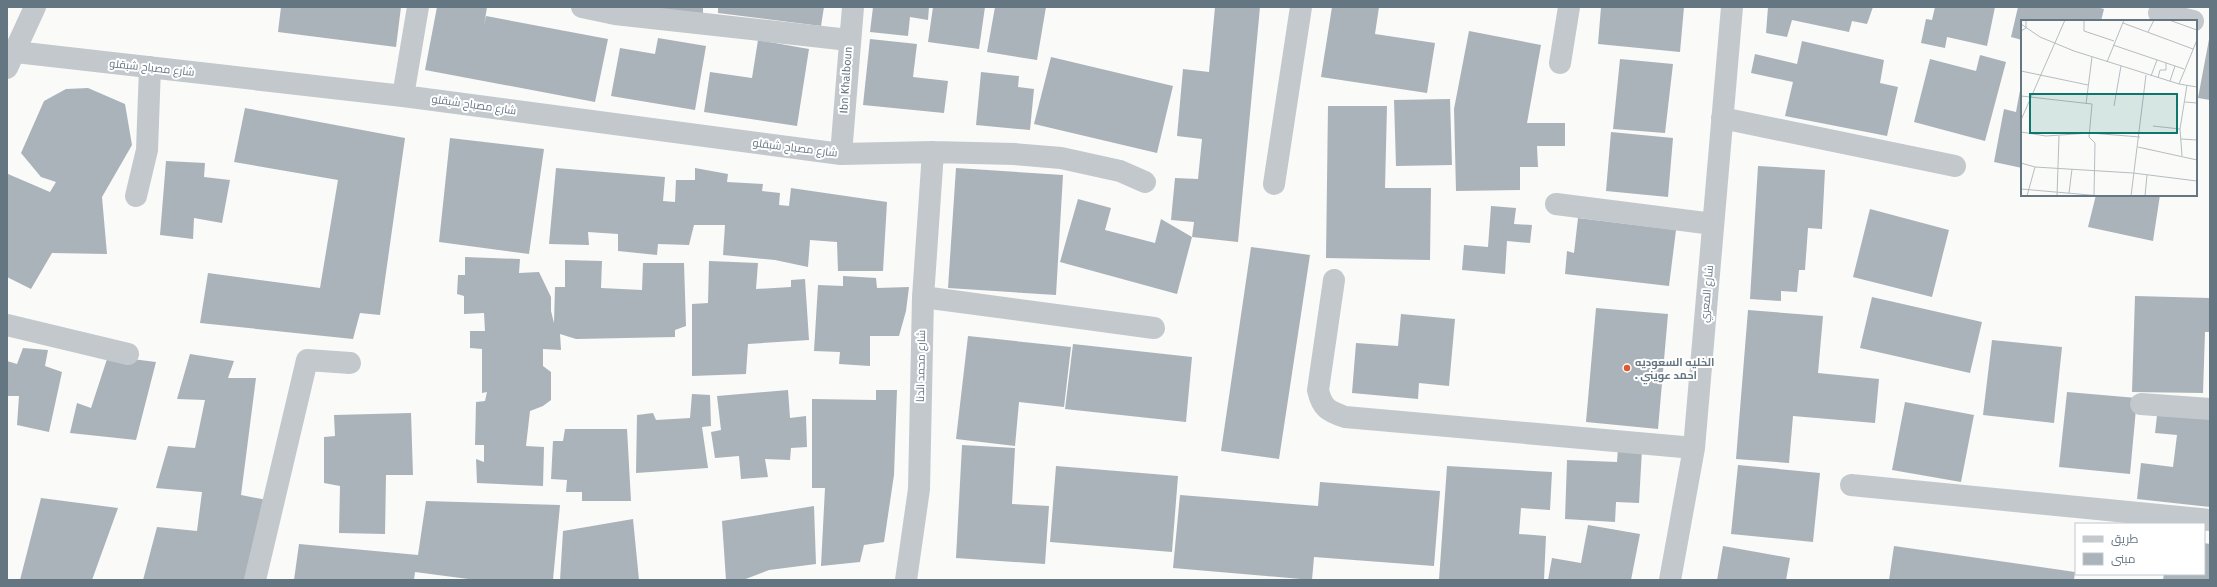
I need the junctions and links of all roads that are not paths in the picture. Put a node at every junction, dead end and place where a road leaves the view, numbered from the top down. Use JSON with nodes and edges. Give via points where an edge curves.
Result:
{"nodes":[{"id":1,"x":35,"y":7,"type":"edge"},
{"id":2,"x":418,"y":7,"type":"edge"},
{"id":3,"x":582,"y":7,"type":"edge"},
{"id":4,"x":853,"y":7,"type":"edge"},
{"id":5,"x":1301,"y":7,"type":"edge"},
{"id":6,"x":1569,"y":7,"type":"edge"},
{"id":7,"x":1732,"y":7,"type":"edge"},
{"id":8,"x":2159,"y":13,"type":"dead end"},
{"id":9,"x":2190,"y":20,"type":"edge"},
{"id":10,"x":2197,"y":21,"type":"edge"},
{"id":11,"x":2210,"y":24,"type":"edge"},
{"id":12,"x":849,"y":40,"type":"junction"},
{"id":13,"x":9,"y":57,"type":"edge"},
{"id":14,"x":1560,"y":63,"type":"dead end"},
{"id":15,"x":150,"y":68,"type":"junction"},
{"id":16,"x":403,"y":96,"type":"junction"},
{"id":17,"x":1722,"y":118,"type":"junction"},
{"id":18,"x":933,"y":152,"type":"junction"},
{"id":19,"x":841,"y":154,"type":"junction"},
{"id":20,"x":1955,"y":166,"type":"dead end"},
{"id":21,"x":1145,"y":182,"type":"dead end"},
{"id":22,"x":1274,"y":184,"type":"dead end"},
{"id":23,"x":136,"y":196,"type":"dead end"},
{"id":24,"x":1556,"y":204,"type":"dead end"},
{"id":25,"x":1713,"y":224,"type":"junction"},
{"id":26,"x":1334,"y":280,"type":"dead end"},
{"id":27,"x":923,"y":297,"type":"junction"},
{"id":28,"x":7,"y":325,"type":"edge"},
{"id":29,"x":1154,"y":328,"type":"dead end"},
{"id":30,"x":128,"y":354,"type":"dead end"},
{"id":31,"x":350,"y":363,"type":"dead end"},
{"id":32,"x":2141,"y":404,"type":"dead end"},
{"id":33,"x":2210,"y":409,"type":"edge"},
{"id":34,"x":1694,"y":448,"type":"junction"},
{"id":35,"x":1851,"y":485,"type":"dead end"},
{"id":36,"x":2210,"y":520,"type":"edge"},
{"id":37,"x":255,"y":580,"type":"edge"},
{"id":38,"x":906,"y":580,"type":"edge"},
{"id":39,"x":1670,"y":580,"type":"edge"}],
"edges":[{"from":1,"to":13,"type":"street"},
{"from":2,"to":16,"type":"street"},
{"from":3,"to":12,"type":"street","via":[[615,14]]},
{"from":4,"to":12,"type":"street","name":"Ibn Khalboun"},
{"from":5,"to":22,"type":"street"},
{"from":6,"to":14,"type":"street"},
{"from":7,"to":17,"type":"street","name":"شارع المعري"},
{"from":8,"to":9,"type":"street"},
{"from":10,"to":11,"type":"street"},
{"from":12,"to":19,"type":"street","name":"Ibn Khalboun"},
{"from":13,"to":15,"type":"street","name":"شارع مصباح شبقلو"},
{"from":15,"to":16,"type":"street","name":"شارع مصباح شبقلو"},
{"from":15,"to":23,"type":"street","via":[[146,150]]},
{"from":16,"to":19,"type":"street","name":"شارع مصباح شبقلو"},
{"from":17,"to":20,"type":"street"},
{"from":17,"to":25,"type":"street","name":"شارع المعري"},
{"from":18,"to":19,"type":"street","name":"شارع مصباح شبقلو"},
{"from":18,"to":21,"type":"street","name":"شارع مصباح شبقلو","via":[[1061,158],[1120,171]]},
{"from":18,"to":27,"type":"street","name":"شارع محمد الدنا"},
{"from":24,"to":25,"type":"street"},
{"from":25,"to":34,"type":"street","name":"شارع المعري"},
{"from":26,"to":34,"type":"street","via":[[1318,390],[1321,403],[1332,412],[1345,417]]},
{"from":27,"to":29,"type":"street"},
{"from":27,"to":38,"type":"street","name":"شارع محمد الدنا","via":[[919,489]]},
{"from":28,"to":30,"type":"street"},
{"from":31,"to":37,"type":"street","via":[[307,360]]},
{"from":32,"to":33,"type":"street"},
{"from":34,"to":39,"type":"street","name":"شارع المعري"},
{"from":35,"to":36,"type":"street"}]}
